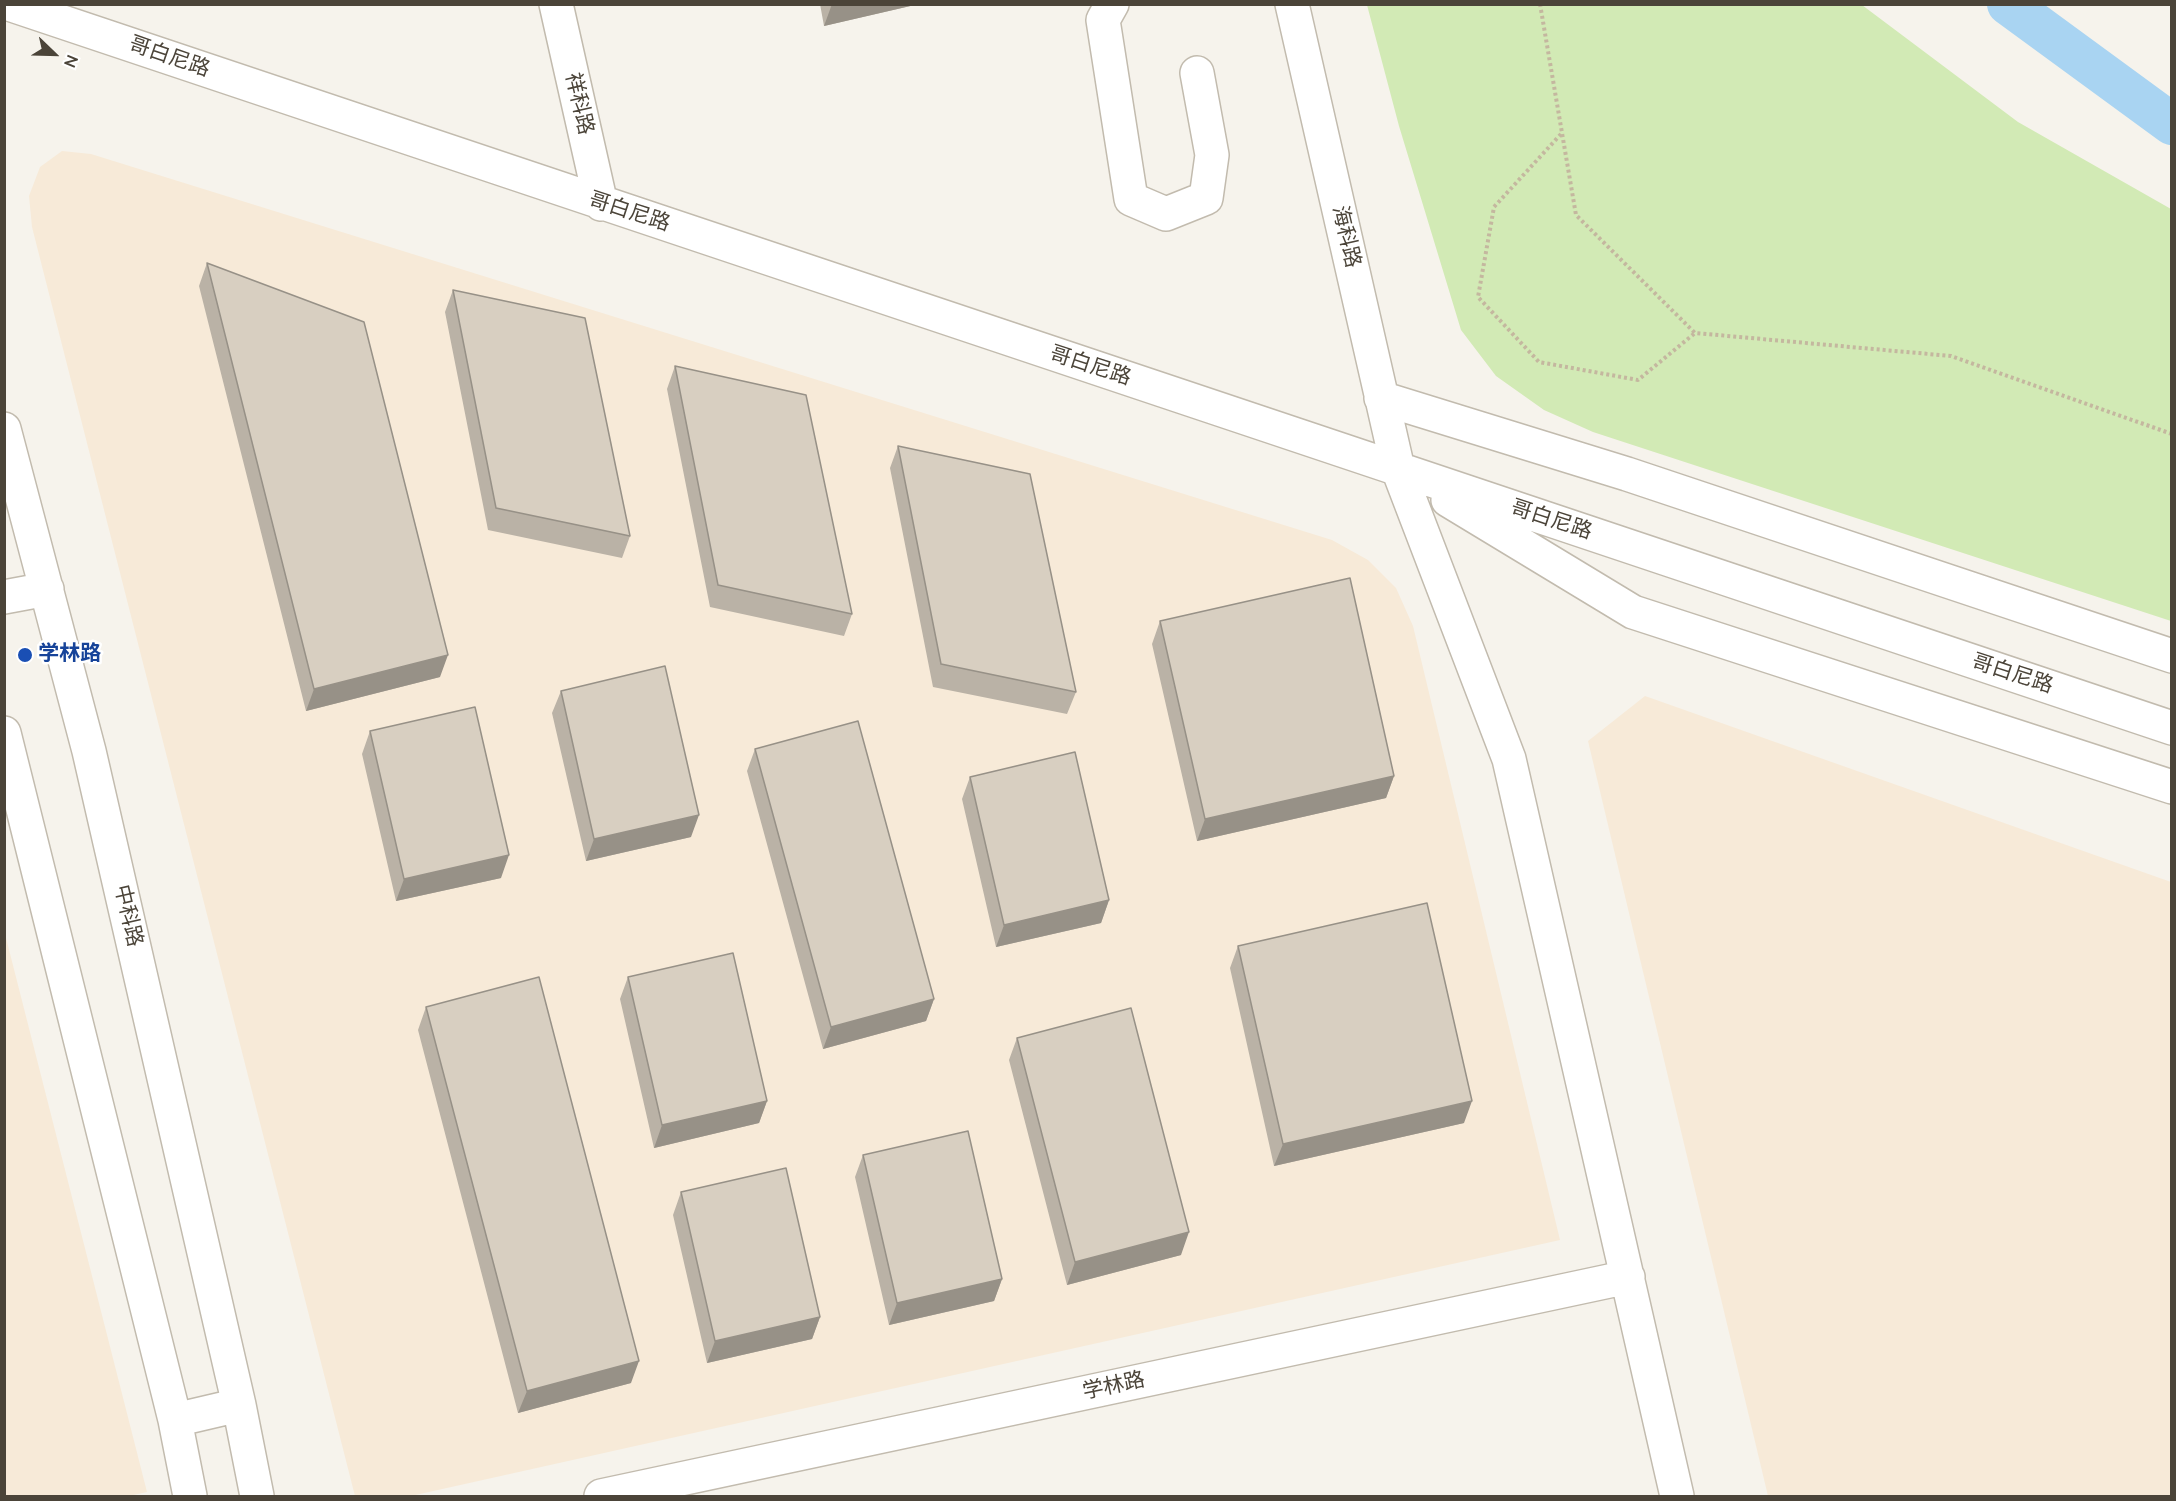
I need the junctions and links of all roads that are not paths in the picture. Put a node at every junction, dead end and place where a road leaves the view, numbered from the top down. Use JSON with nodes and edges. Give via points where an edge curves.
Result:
{"nodes":[{"id":1,"x":9,"y":4,"type":"edge"},
{"id":2,"x":556,"y":4,"type":"edge"},
{"id":3,"x":1112,"y":4,"type":"edge"},
{"id":4,"x":1292,"y":4,"type":"edge"},
{"id":5,"x":1197,"y":73,"type":"dead end"},
{"id":6,"x":601,"y":204,"type":"junction"},
{"id":7,"x":1382,"y":398,"type":"junction"},
{"id":8,"x":4,"y":429,"type":"edge"},
{"id":9,"x":1398,"y":469,"type":"junction"},
{"id":10,"x":47,"y":589,"type":"junction"},
{"id":11,"x":4,"y":597,"type":"edge"},
{"id":12,"x":2172,"y":656,"type":"edge"},
{"id":13,"x":2172,"y":728,"type":"edge"},
{"id":14,"x":4,"y":733,"type":"edge"},
{"id":15,"x":2172,"y":787,"type":"edge"},
{"id":16,"x":1628,"y":1277,"type":"junction"},
{"id":17,"x":239,"y":1405,"type":"junction"},
{"id":18,"x":175,"y":1420,"type":"junction"},
{"id":19,"x":190,"y":1497,"type":"edge"},
{"id":20,"x":257,"y":1497,"type":"edge"},
{"id":21,"x":601,"y":1497,"type":"edge"},
{"id":22,"x":1677,"y":1497,"type":"edge"}],
"edges":[{"from":1,"to":6,"type":"street","name":"哥白尼路"},
{"from":2,"to":6,"type":"street","name":"祥科路"},
{"from":3,"to":5,"type":"street","via":[[1103,20],[1131,199],[1166,214],[1206,198],[1212,156]]},
{"from":4,"to":7,"type":"street","name":"海科路"},
{"from":6,"to":9,"type":"street","name":"哥白尼路"},
{"from":7,"to":9,"type":"street","name":"海科路"},
{"from":7,"to":12,"type":"street","via":[[1626,474]]},
{"from":8,"to":10,"type":"street","name":"中科路"},
{"from":9,"to":13,"type":"street","name":"哥白尼路"},
{"from":9,"to":15,"type":"street","via":[[1633,612]]},
{"from":9,"to":16,"type":"street","name":"海科路","via":[[1509,759]]},
{"from":10,"to":11,"type":"street"},
{"from":10,"to":17,"type":"street","name":"中科路","via":[[89,751]]},
{"from":14,"to":18,"type":"street"},
{"from":16,"to":21,"type":"street","name":"学林路"},
{"from":16,"to":22,"type":"street","name":"海科路"},
{"from":17,"to":18,"type":"street"},
{"from":17,"to":20,"type":"street","name":"中科路"},
{"from":18,"to":19,"type":"street"}]}
